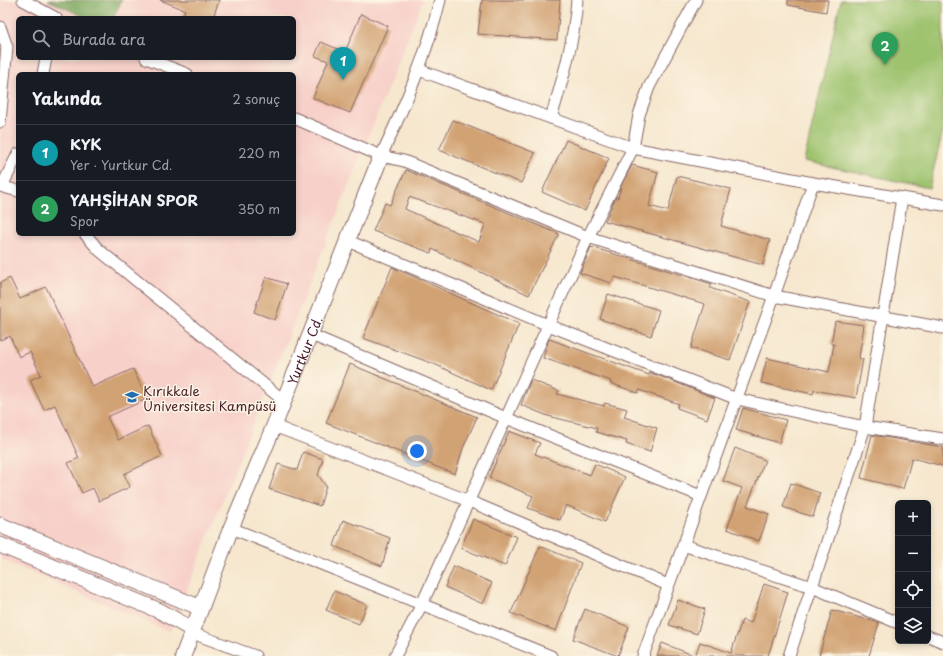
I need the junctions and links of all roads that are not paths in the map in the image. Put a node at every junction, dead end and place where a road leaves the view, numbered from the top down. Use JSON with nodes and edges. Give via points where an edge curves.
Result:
{"nodes":[{"id":1,"x":23,"y":0,"type":"edge"},
{"id":2,"x":440,"y":0,"type":"edge"},
{"id":3,"x":577,"y":0,"type":"edge"},
{"id":4,"x":696,"y":0,"type":"edge"},
{"id":5,"x":47,"y":16,"type":"edge"},
{"id":6,"x":0,"y":27,"type":"edge"},
{"id":7,"x":46,"y":60,"type":"edge"},
{"id":8,"x":151,"y":60,"type":"edge"},
{"id":9,"x":419,"y":70,"type":"junction"},
{"id":10,"x":43,"y":72,"type":"edge"},
{"id":11,"x":182,"y":72,"type":"edge"},
{"id":12,"x":551,"y":118,"type":"junction"},
{"id":13,"x":296,"y":119,"type":"edge"},
{"id":14,"x":0,"y":122,"type":"edge"},
{"id":15,"x":633,"y":148,"type":"junction"},
{"id":16,"x":381,"y":156,"type":"junction"},
{"id":17,"x":16,"y":158,"type":"edge"},
{"id":18,"x":813,"y":183,"type":"junction"},
{"id":19,"x":1,"y":186,"type":"edge"},
{"id":20,"x":16,"y":190,"type":"edge"},
{"id":21,"x":902,"y":198,"type":"junction"},
{"id":22,"x":943,"y":205,"type":"edge"},
{"id":23,"x":87,"y":236,"type":"edge"},
{"id":24,"x":588,"y":237,"type":"junction"},
{"id":25,"x":346,"y":240,"type":"junction"},
{"id":26,"x":774,"y":296,"type":"junction"},
{"id":27,"x":883,"y":318,"type":"junction"},
{"id":28,"x":548,"y":325,"type":"junction"},
{"id":29,"x":943,"y":328,"type":"edge"},
{"id":30,"x":309,"y":334,"type":"junction"},
{"id":31,"x":737,"y":398,"type":"junction"},
{"id":32,"x":283,"y":400,"type":"junction"},
{"id":33,"x":506,"y":418,"type":"junction"},
{"id":34,"x":274,"y":426,"type":"junction"},
{"id":35,"x":865,"y":427,"type":"junction"},
{"id":36,"x":943,"y":439,"type":"edge"},
{"id":37,"x":701,"y":496,"type":"junction"},
{"id":38,"x":469,"y":501,"type":"junction"},
{"id":39,"x":0,"y":525,"type":"edge"},
{"id":40,"x":231,"y":528,"type":"junction"},
{"id":41,"x":0,"y":545,"type":"edge"},
{"id":42,"x":683,"y":545,"type":"junction"},
{"id":43,"x":668,"y":586,"type":"junction"},
{"id":44,"x":812,"y":587,"type":"junction"},
{"id":45,"x":422,"y":604,"type":"junction"},
{"id":46,"x":201,"y":608,"type":"junction"},
{"id":47,"x":895,"y":622,"type":"edge"},
{"id":48,"x":193,"y":632,"type":"junction"},
{"id":49,"x":931,"y":637,"type":"edge"},
{"id":50,"x":943,"y":642,"type":"edge"},
{"id":51,"x":183,"y":656,"type":"edge"},
{"id":52,"x":255,"y":656,"type":"edge"},
{"id":53,"x":395,"y":656,"type":"edge"},
{"id":54,"x":551,"y":656,"type":"edge"},
{"id":55,"x":642,"y":656,"type":"edge"},
{"id":56,"x":789,"y":656,"type":"edge"}],
"edges":[{"from":1,"to":5,"type":"street"},
{"from":2,"to":9,"type":"street"},
{"from":3,"to":12,"type":"street","via":[[566,70]]},
{"from":4,"to":15,"type":"street","via":[[649,87],[639,115]]},
{"from":6,"to":14,"type":"street","via":[[7,47]]},
{"from":7,"to":10,"type":"street"},
{"from":8,"to":11,"type":"street"},
{"from":9,"to":12,"type":"street"},
{"from":9,"to":16,"type":"street"},
{"from":12,"to":15,"type":"street"},
{"from":13,"to":16,"type":"street"},
{"from":15,"to":18,"type":"street"},
{"from":15,"to":24,"type":"street"},
{"from":16,"to":24,"type":"street","via":[[404,160]]},
{"from":16,"to":25,"type":"street","name":"Yurtkur Cd."},
{"from":17,"to":19,"type":"street"},
{"from":18,"to":21,"type":"street"},
{"from":18,"to":26,"type":"street"},
{"from":19,"to":20,"type":"street"},
{"from":21,"to":22,"type":"street"},
{"from":21,"to":27,"type":"street"},
{"from":23,"to":32,"type":"street","via":[[99,250]]},
{"from":24,"to":26,"type":"street"},
{"from":24,"to":28,"type":"street"},
{"from":25,"to":28,"type":"street"},
{"from":25,"to":30,"type":"street","name":"Yurtkur Cd."},
{"from":26,"to":27,"type":"street"},
{"from":26,"to":31,"type":"street"},
{"from":27,"to":29,"type":"street"},
{"from":27,"to":35,"type":"street"},
{"from":28,"to":31,"type":"street"},
{"from":28,"to":33,"type":"street"},
{"from":30,"to":32,"type":"street","name":"Yurtkur Cd."},
{"from":30,"to":33,"type":"street"},
{"from":31,"to":35,"type":"street"},
{"from":31,"to":37,"type":"street"},
{"from":32,"to":34,"type":"street","name":"Yurtkur Cd."},
{"from":33,"to":37,"type":"street"},
{"from":33,"to":38,"type":"street"},
{"from":34,"to":38,"type":"street"},
{"from":34,"to":40,"type":"street","name":"Yurtkur Cd."},
{"from":35,"to":36,"type":"street"},
{"from":35,"to":44,"type":"street"},
{"from":37,"to":42,"type":"street"},
{"from":38,"to":43,"type":"street"},
{"from":38,"to":45,"type":"street"},
{"from":39,"to":46,"type":"street"},
{"from":40,"to":45,"type":"street"},
{"from":40,"to":46,"type":"street","name":"Yurtkur Cd."},
{"from":41,"to":48,"type":"street","via":[[160,611]]},
{"from":42,"to":43,"type":"street"},
{"from":42,"to":44,"type":"street"},
{"from":43,"to":55,"type":"street"},
{"from":44,"to":47,"type":"street"},
{"from":44,"to":56,"type":"street"},
{"from":45,"to":53,"type":"street"},
{"from":45,"to":54,"type":"street"},
{"from":46,"to":48,"type":"street","name":"Yurtkur Cd."},
{"from":48,"to":51,"type":"street","name":"Yurtkur Cd."},
{"from":48,"to":52,"type":"street"},
{"from":49,"to":50,"type":"street"}]}
